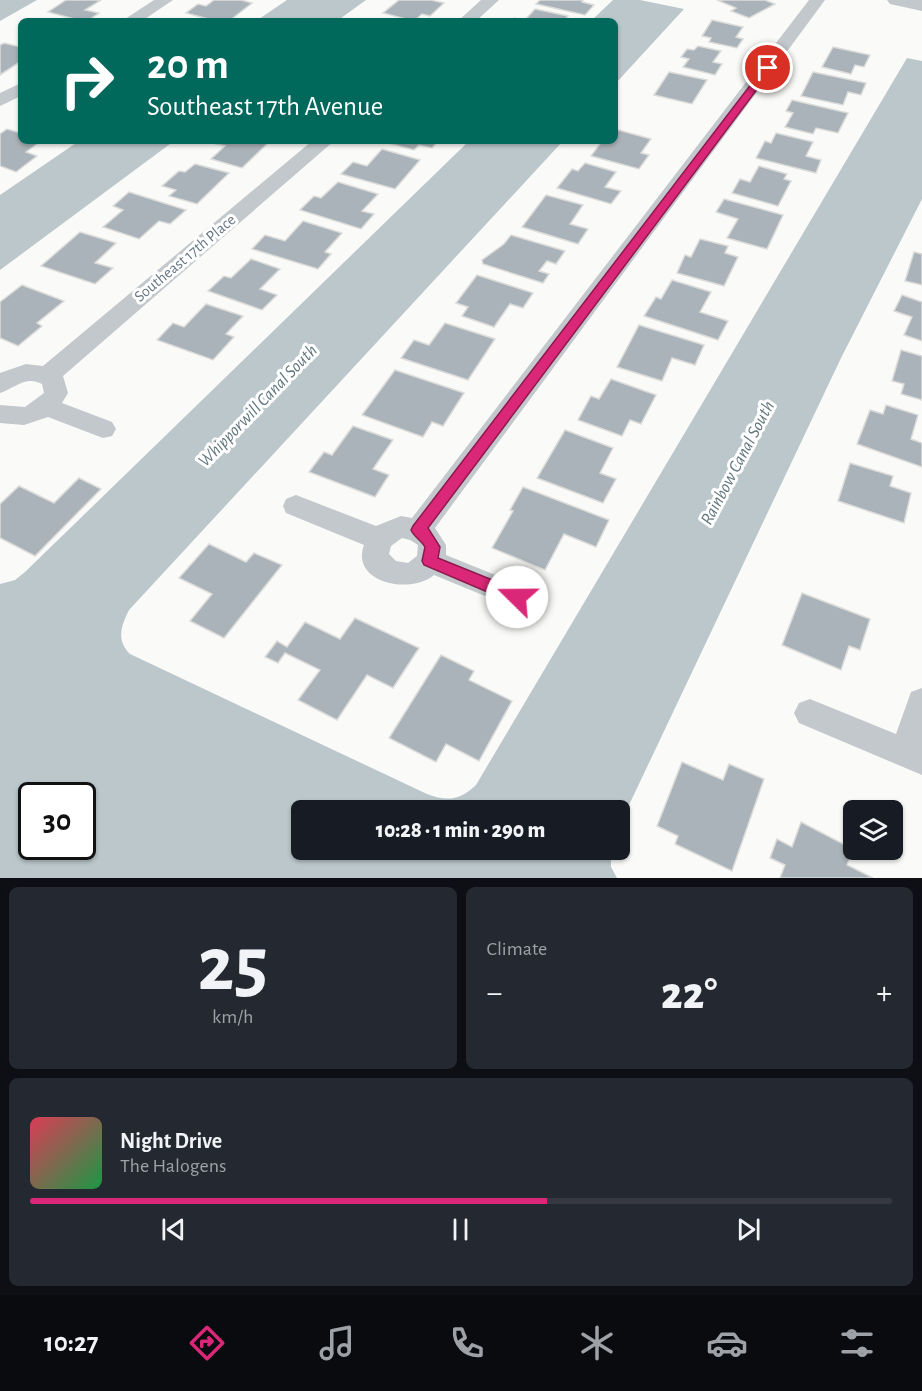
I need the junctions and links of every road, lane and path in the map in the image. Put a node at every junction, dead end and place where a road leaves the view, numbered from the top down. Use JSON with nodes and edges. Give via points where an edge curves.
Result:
{"nodes":[{"id":1,"x":165,"y":0,"type":"edge"},
{"id":2,"x":491,"y":0,"type":"edge"},
{"id":3,"x":817,"y":0,"type":"edge"},
{"id":4,"x":897,"y":0,"type":"edge"},
{"id":5,"x":922,"y":5,"type":"edge"},
{"id":6,"x":135,"y":18,"type":"edge"},
{"id":7,"x":470,"y":18,"type":"edge"},
{"id":8,"x":18,"y":90,"type":"edge"},
{"id":9,"x":0,"y":101,"type":"edge"},
{"id":10,"x":320,"y":144,"type":"edge"},
{"id":11,"x":47,"y":376,"type":"junction"},
{"id":12,"x":0,"y":384,"type":"edge"},
{"id":13,"x":46,"y":406,"type":"junction"},
{"id":14,"x":0,"y":414,"type":"edge"},
{"id":15,"x":103,"y":429,"type":"dead end"},
{"id":16,"x":296,"y":506,"type":"dead end"},
{"id":17,"x":418,"y":530,"type":"junction"},
{"id":18,"x":379,"y":539,"type":"junction"},
{"id":19,"x":430,"y":561,"type":"junction"},
{"id":20,"x":517,"y":597,"type":"dead end"},
{"id":21,"x":922,"y":702,"type":"edge"},
{"id":22,"x":810,"y":713,"type":"dead end"},
{"id":23,"x":914,"y":756,"type":"edge"}],
"edges":[{"from":1,"to":6,"type":"street"},
{"from":2,"to":7,"type":"street"},
{"from":3,"to":17,"type":"street"},
{"from":4,"to":5,"type":"street"},
{"from":8,"to":9,"type":"street"},
{"from":10,"to":11,"type":"street","name":"Southeast 17th Place"},
{"from":11,"to":12,"type":"street","via":[[20,373]]},
{"from":11,"to":13,"type":"street","via":[[53,380],[56,393]]},
{"from":13,"to":14,"type":"street","via":[[27,416]]},
{"from":13,"to":15,"type":"street"},
{"from":16,"to":18,"type":"street"},
{"from":17,"to":18,"type":"street","via":[[392,529]]},
{"from":17,"to":19,"type":"street","via":[[433,547]]},
{"from":18,"to":19,"type":"street","via":[[375,554],[390,572],[408,574]]},
{"from":19,"to":20,"type":"street"},
{"from":21,"to":23,"type":"street"},
{"from":22,"to":23,"type":"street"}]}
